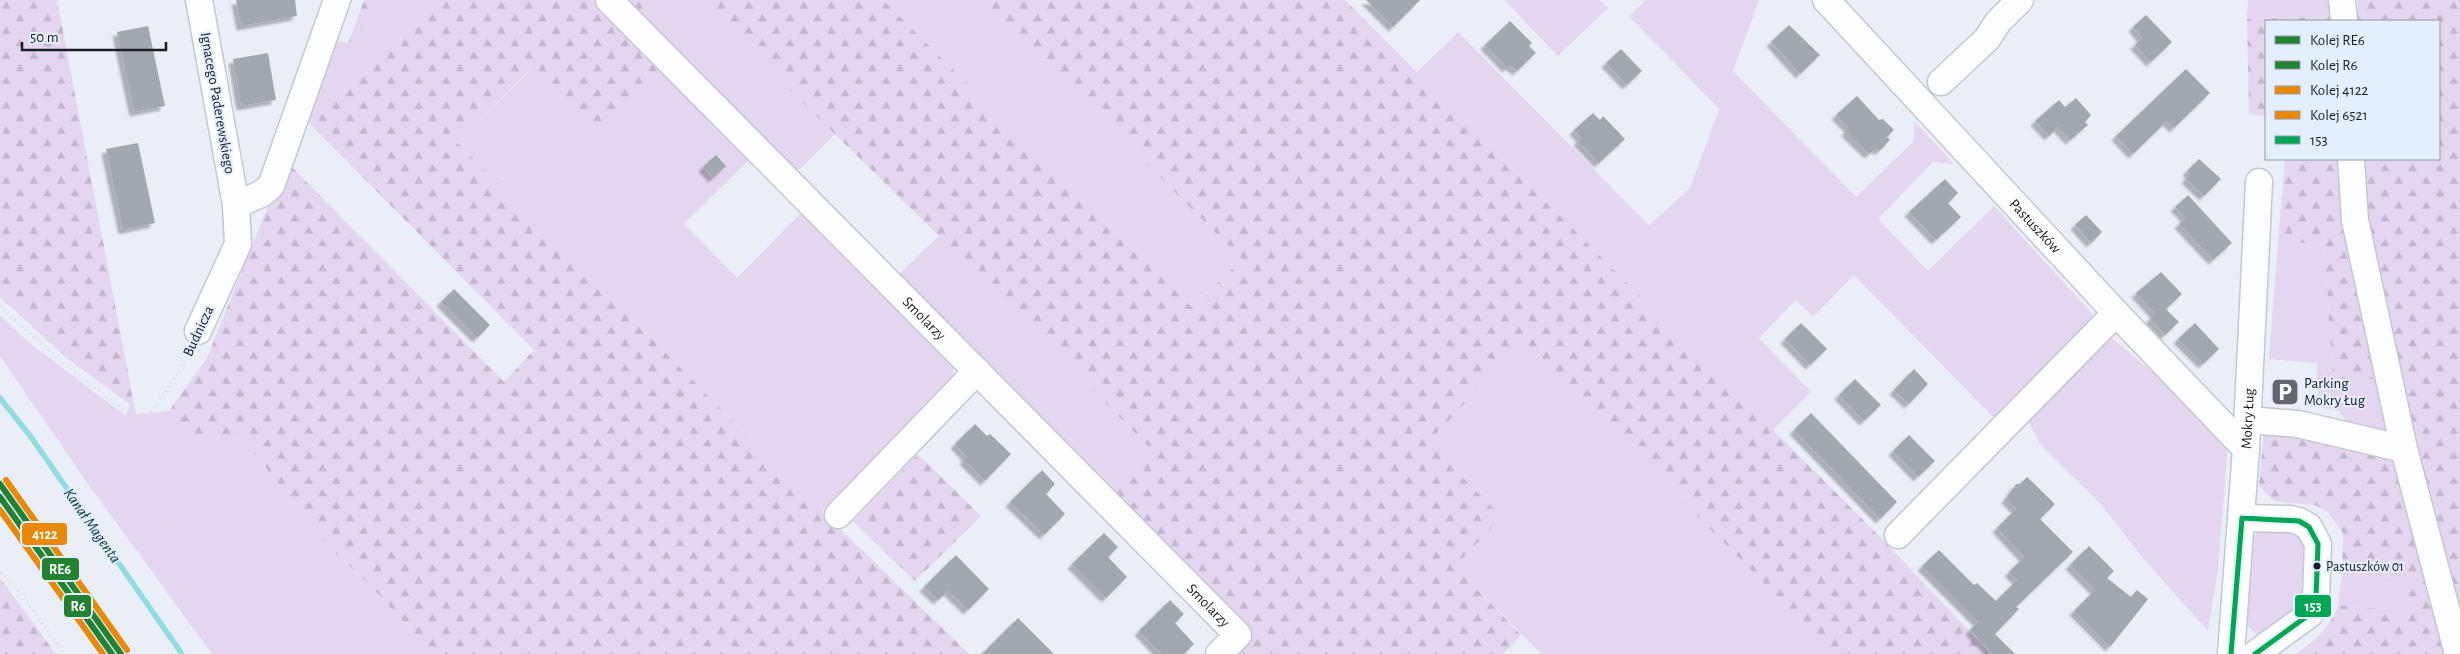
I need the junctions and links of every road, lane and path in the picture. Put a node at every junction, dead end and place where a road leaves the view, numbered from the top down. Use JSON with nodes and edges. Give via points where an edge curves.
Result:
{"nodes":[{"id":1,"x":199,"y":0,"type":"edge"},
{"id":2,"x":337,"y":0,"type":"edge"},
{"id":3,"x":609,"y":0,"type":"edge"},
{"id":4,"x":1826,"y":0,"type":"edge"},
{"id":5,"x":2020,"y":0,"type":"edge"},
{"id":6,"x":2342,"y":0,"type":"edge"},
{"id":7,"x":2344,"y":20,"type":"edge"},
{"id":8,"x":1942,"y":82,"type":"dead end"},
{"id":9,"x":2351,"y":160,"type":"edge"},
{"id":10,"x":2259,"y":182,"type":"dead end"},
{"id":11,"x":236,"y":205,"type":"junction"},
{"id":12,"x":0,"y":306,"type":"edge"},
{"id":13,"x":2116,"y":313,"type":"junction"},
{"id":14,"x":198,"y":331,"type":"joint"},
{"id":15,"x":977,"y":371,"type":"junction"},
{"id":16,"x":2248,"y":420,"type":"junction"},
{"id":17,"x":142,"y":424,"type":"junction"},
{"id":18,"x":2246,"y":449,"type":"junction"},
{"id":19,"x":2404,"y":449,"type":"junction"},
{"id":20,"x":2460,"y":456,"type":"edge"},
{"id":21,"x":838,"y":515,"type":"dead end"},
{"id":22,"x":2242,"y":518,"type":"junction"},
{"id":23,"x":1898,"y":535,"type":"dead end"},
{"id":24,"x":0,"y":573,"type":"edge"},
{"id":25,"x":21,"y":594,"type":"junction"},
{"id":26,"x":0,"y":607,"type":"edge"},
{"id":27,"x":64,"y":654,"type":"edge"},
{"id":28,"x":246,"y":654,"type":"edge"},
{"id":29,"x":1219,"y":654,"type":"edge"},
{"id":30,"x":2231,"y":654,"type":"edge"},
{"id":31,"x":2255,"y":654,"type":"edge"},
{"id":32,"x":2458,"y":654,"type":"edge"}],
"edges":[{"from":1,"to":11,"type":"street","name":"Ignacego Paderewskiego"},
{"from":2,"to":11,"type":"street","via":[[271,186]]},
{"from":3,"to":15,"type":"street","name":"Smolarzy"},
{"from":4,"to":13,"type":"street","name":"Pastuszków"},
{"from":5,"to":8,"type":"street","via":[[1998,22],[1987,39]]},
{"from":6,"to":7,"type":"street"},
{"from":9,"to":19,"type":"street","via":[[2355,220]]},
{"from":10,"to":16,"type":"street","name":"Mokry Ług"},
{"from":11,"to":14,"type":"street","name":"Budnicza","via":[[238,244]]},
{"from":12,"to":17,"type":"path","via":[[63,363]]},
{"from":13,"to":18,"type":"street","name":"Pastuszków"},
{"from":13,"to":23,"type":"street"},
{"from":14,"to":17,"type":"path","name":"Budnicza","via":[[163,399]]},
{"from":15,"to":21,"type":"street"},
{"from":15,"to":29,"type":"street","name":"Smolarzy","via":[[1238,634]]},
{"from":16,"to":18,"type":"street","name":"Mokry Ług"},
{"from":16,"to":19,"type":"street","via":[[2298,424]]},
{"from":17,"to":28,"type":"path","via":[[168,512],[168,547],[173,577]]},
{"from":18,"to":22,"type":"street","name":"Mokry Ług"},
{"from":19,"to":20,"type":"path"},
{"from":19,"to":32,"type":"street"},
{"from":22,"to":30,"type":"street","name":"Mokry Ług"},
{"from":22,"to":31,"type":"street","via":[[2299,521],[2309,527],[2318,544],[2316,598],[2310,614]]},
{"from":24,"to":25,"type":"path"},
{"from":25,"to":26,"type":"path"},
{"from":25,"to":27,"type":"path"}]}
